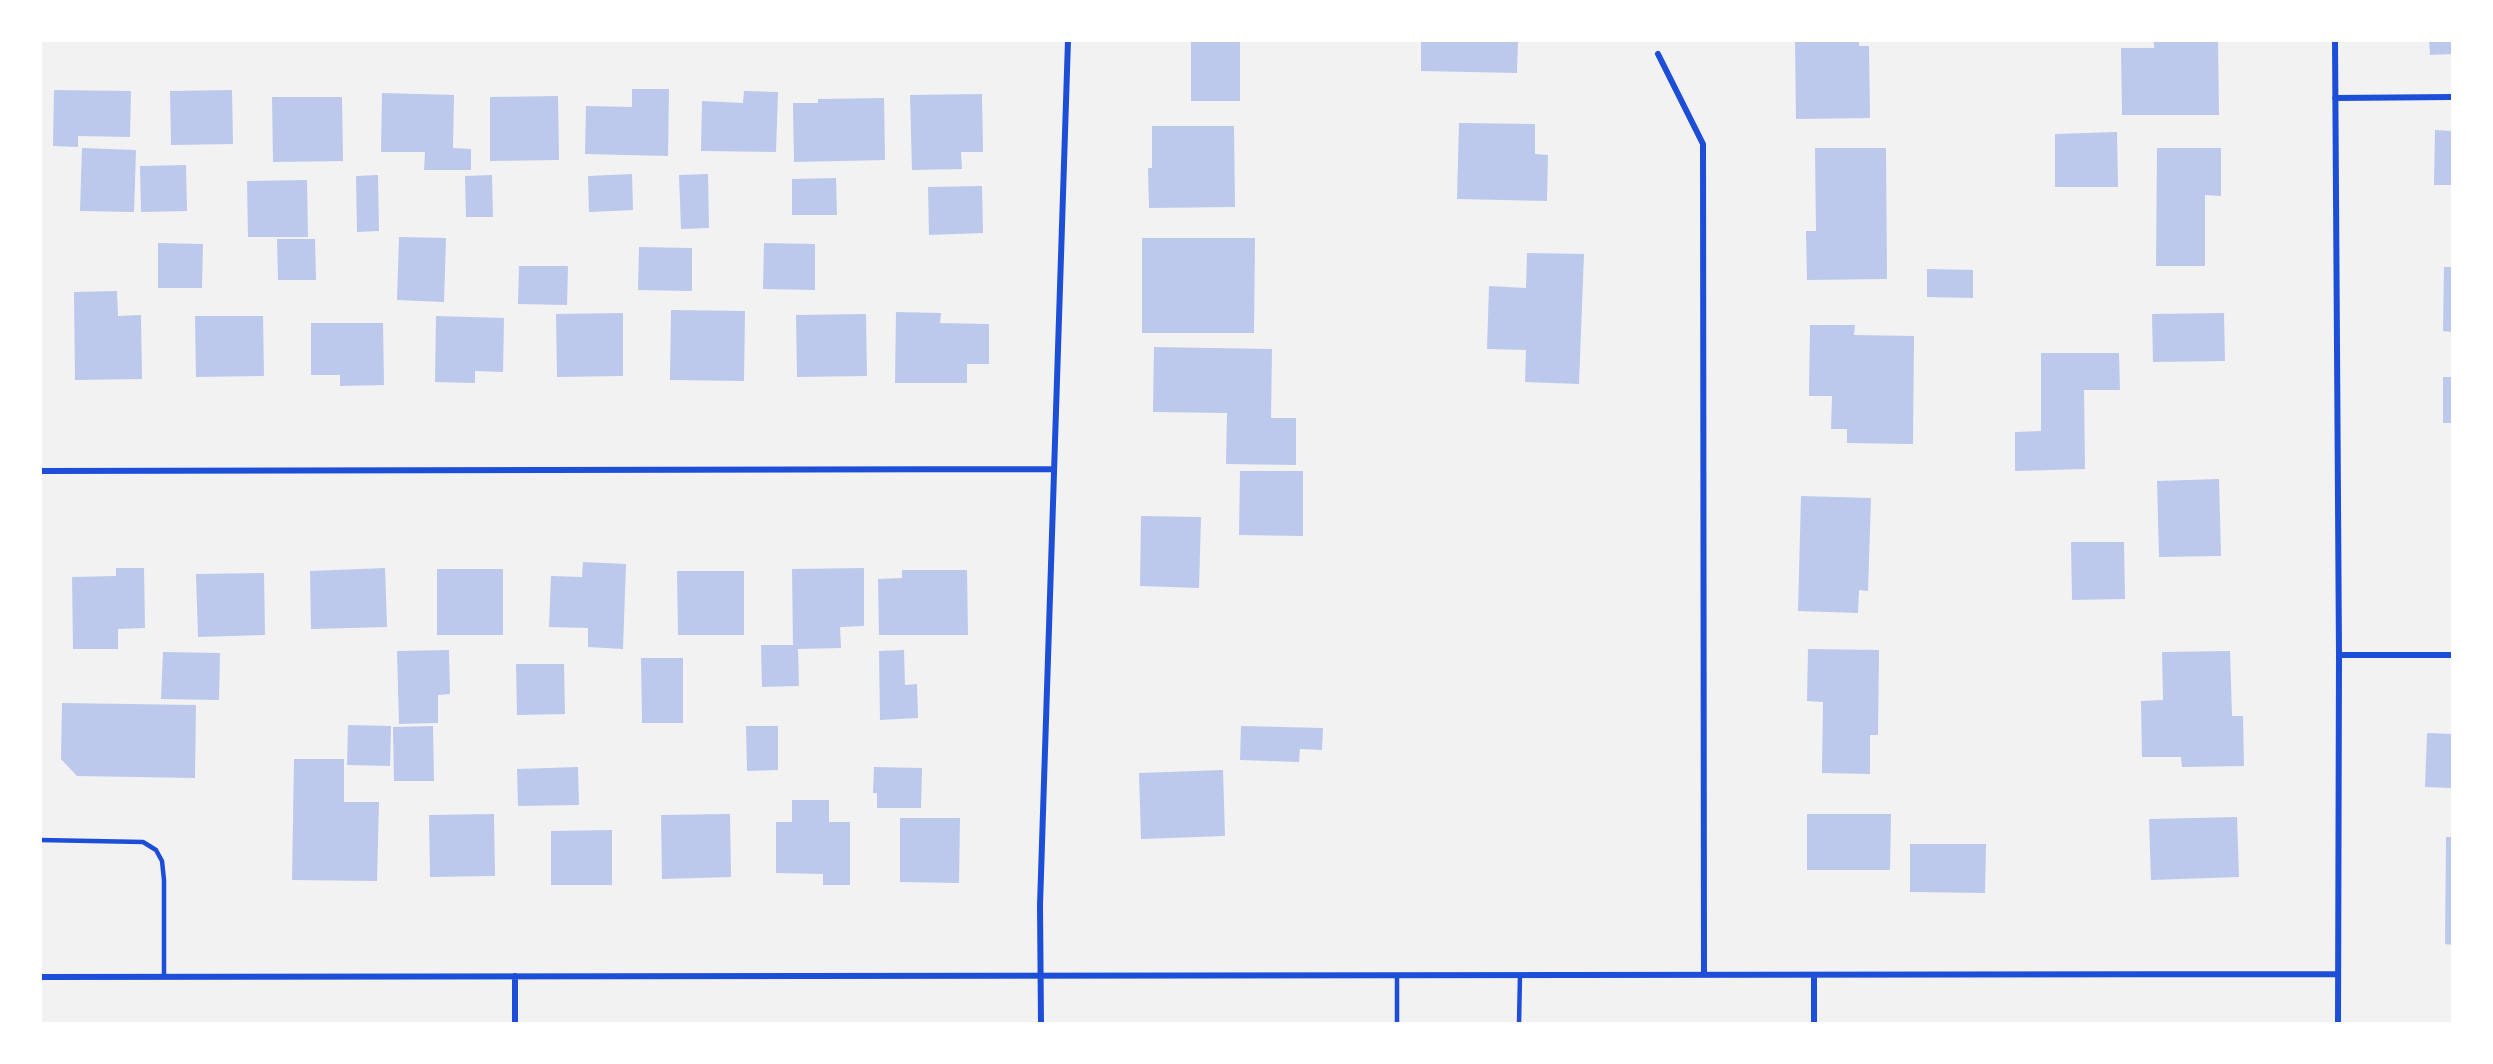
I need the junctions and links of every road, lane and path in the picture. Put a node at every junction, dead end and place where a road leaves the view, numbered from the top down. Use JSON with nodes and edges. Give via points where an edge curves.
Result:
{"nodes":[{"id":1,"x":1068,"y":40,"type":"edge"},
{"id":2,"x":2335,"y":40,"type":"edge"},
{"id":3,"x":1658,"y":54,"type":"dead end"},
{"id":4,"x":2452,"y":97,"type":"edge"},
{"id":5,"x":2335,"y":98,"type":"junction"},
{"id":6,"x":1054,"y":470,"type":"junction"},
{"id":7,"x":40,"y":471,"type":"edge"},
{"id":8,"x":2339,"y":655,"type":"junction"},
{"id":9,"x":2452,"y":655,"type":"edge"},
{"id":10,"x":40,"y":840,"type":"edge"},
{"id":11,"x":2337,"y":974,"type":"junction"},
{"id":12,"x":1397,"y":975,"type":"junction"},
{"id":13,"x":1520,"y":975,"type":"junction"},
{"id":14,"x":1704,"y":975,"type":"junction"},
{"id":15,"x":1814,"y":975,"type":"junction"},
{"id":16,"x":514,"y":976,"type":"junction"},
{"id":17,"x":1042,"y":976,"type":"junction"},
{"id":18,"x":40,"y":977,"type":"edge"},
{"id":19,"x":164,"y":977,"type":"junction"},
{"id":20,"x":515,"y":1023,"type":"edge"},
{"id":21,"x":1041,"y":1023,"type":"edge"},
{"id":22,"x":1397,"y":1023,"type":"edge"},
{"id":23,"x":1519,"y":1023,"type":"edge"},
{"id":24,"x":1814,"y":1023,"type":"edge"},
{"id":25,"x":2338,"y":1023,"type":"edge"}],
"edges":[{"from":1,"to":6,"type":"street"},
{"from":2,"to":5,"type":"street"},
{"from":3,"to":14,"type":"street","via":[[1703,144]]},
{"from":4,"to":5,"type":"street"},
{"from":5,"to":8,"type":"street"},
{"from":6,"to":7,"type":"street"},
{"from":6,"to":17,"type":"street","via":[[1040,905]]},
{"from":8,"to":9,"type":"street"},
{"from":8,"to":11,"type":"street"},
{"from":10,"to":19,"type":"lane","via":[[143,842],[156,850],[164,880]]},
{"from":11,"to":15,"type":"street"},
{"from":11,"to":25,"type":"street"},
{"from":12,"to":13,"type":"street"},
{"from":12,"to":17,"type":"street"},
{"from":12,"to":22,"type":"lane"},
{"from":13,"to":14,"type":"street"},
{"from":13,"to":23,"type":"lane"},
{"from":14,"to":15,"type":"street"},
{"from":15,"to":24,"type":"street"},
{"from":16,"to":17,"type":"street"},
{"from":16,"to":19,"type":"street"},
{"from":16,"to":20,"type":"street"},
{"from":17,"to":21,"type":"street"},
{"from":18,"to":19,"type":"street"}]}
